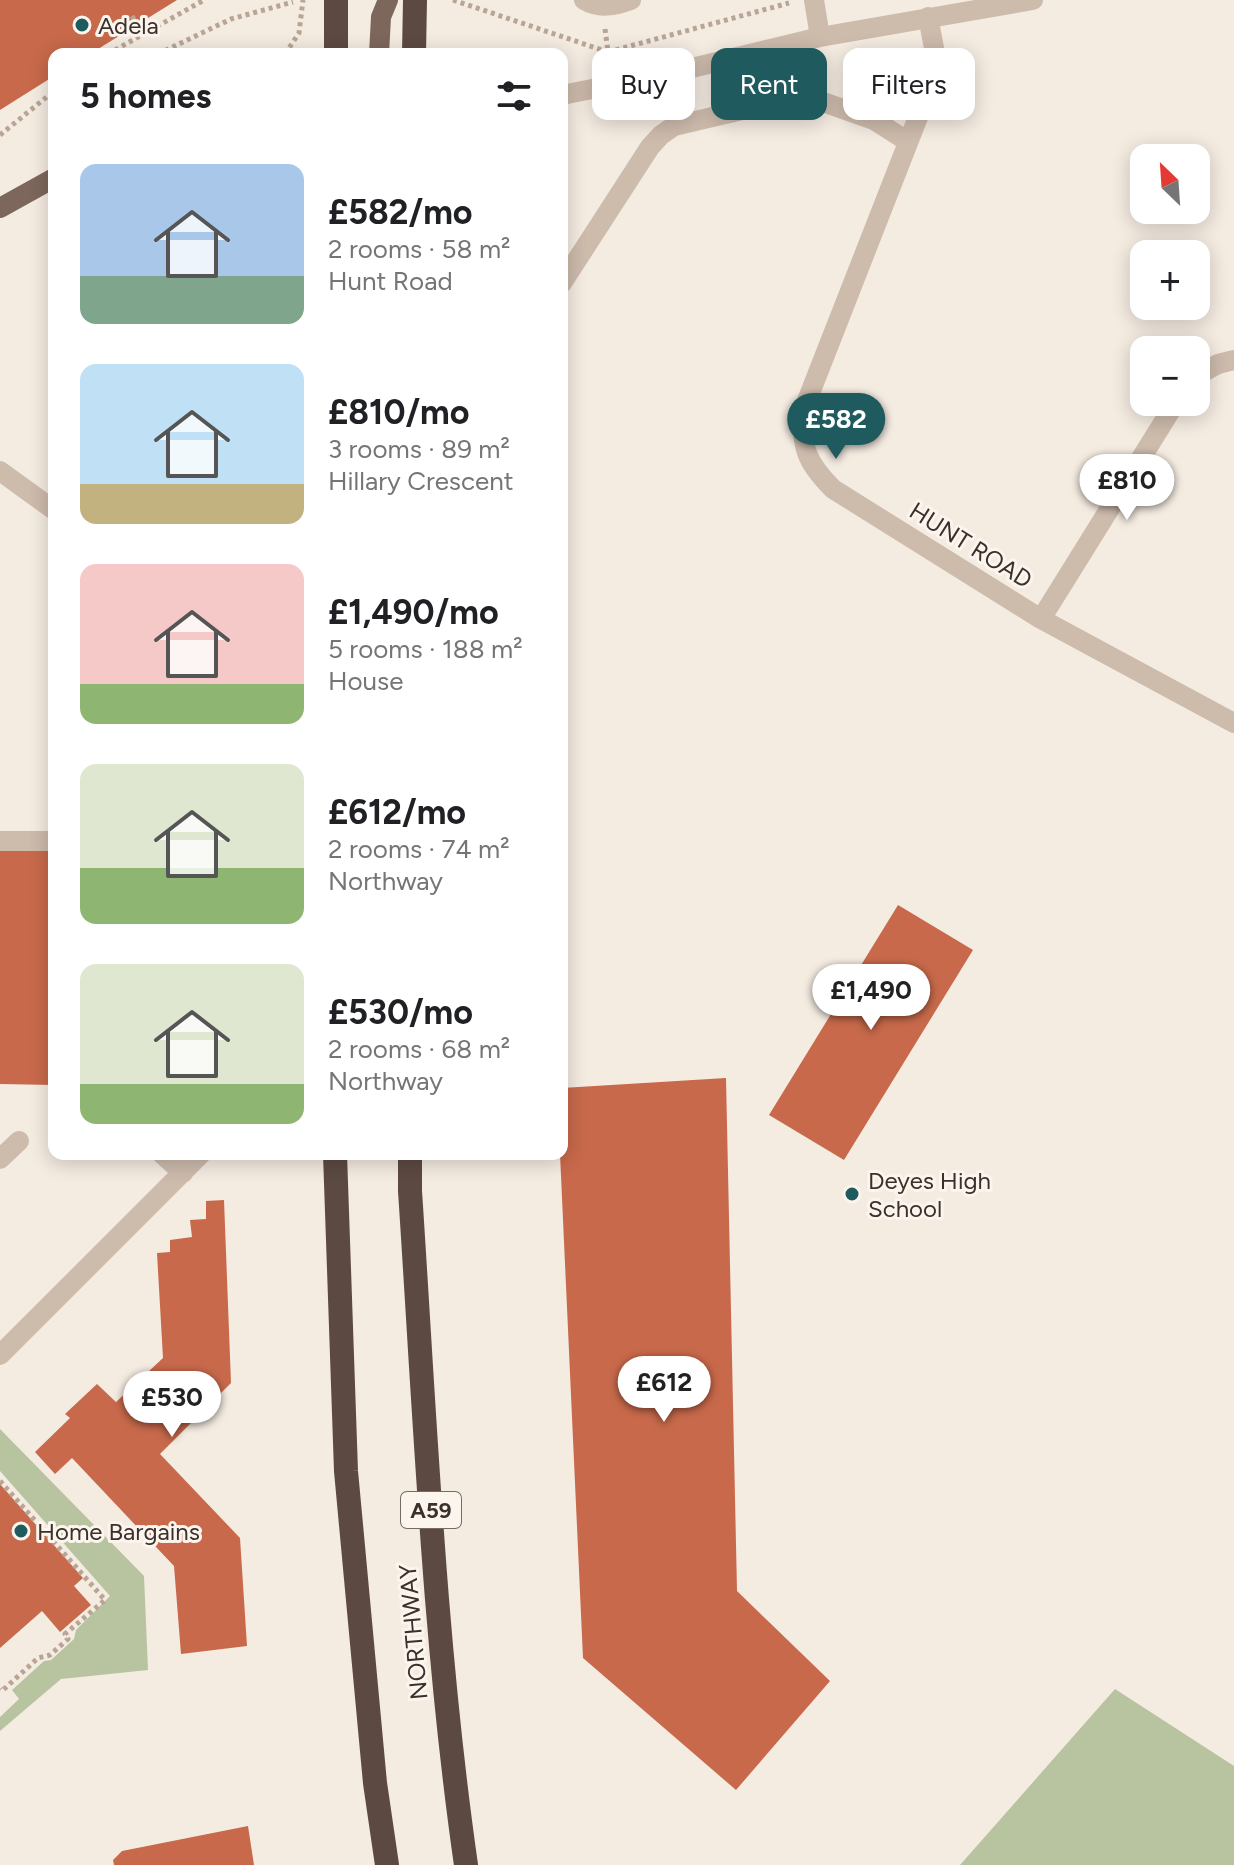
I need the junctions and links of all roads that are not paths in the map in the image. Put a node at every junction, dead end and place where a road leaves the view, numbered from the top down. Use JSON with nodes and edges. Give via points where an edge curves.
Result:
{"nodes":[{"id":1,"x":336,"y":0,"type":"edge"},
{"id":2,"x":388,"y":0,"type":"edge"},
{"id":3,"x":415,"y":0,"type":"edge"},
{"id":4,"x":584,"y":0,"type":"edge"},
{"id":5,"x":631,"y":0,"type":"edge"},
{"id":6,"x":814,"y":0,"type":"edge"},
{"id":7,"x":1033,"y":0,"type":"edge"},
{"id":8,"x":928,"y":17,"type":"junction"},
{"id":9,"x":820,"y":37,"type":"junction"},
{"id":10,"x":336,"y":48,"type":"edge"},
{"id":11,"x":379,"y":48,"type":"edge"},
{"id":12,"x":414,"y":48,"type":"edge"},
{"id":13,"x":568,"y":94,"type":"edge"},
{"id":14,"x":907,"y":141,"type":"junction"},
{"id":15,"x":48,"y":181,"type":"edge"},
{"id":16,"x":0,"y":208,"type":"edge"},
{"id":17,"x":568,"y":274,"type":"edge"},
{"id":18,"x":1234,"y":360,"type":"edge"},
{"id":19,"x":1210,"y":368,"type":"edge"},
{"id":20,"x":1167,"y":416,"type":"edge"},
{"id":21,"x":0,"y":471,"type":"edge"},
{"id":22,"x":48,"y":506,"type":"edge"},
{"id":23,"x":1041,"y":619,"type":"junction"},
{"id":24,"x":1234,"y":723,"type":"edge"},
{"id":25,"x":0,"y":841,"type":"edge"},
{"id":26,"x":48,"y":841,"type":"edge"},
{"id":27,"x":19,"y":1141,"type":"dead end"},
{"id":28,"x":0,"y":1159,"type":"edge"},
{"id":29,"x":169,"y":1160,"type":"edge"},
{"id":30,"x":195,"y":1160,"type":"edge"},
{"id":31,"x":335,"y":1160,"type":"edge"},
{"id":32,"x":410,"y":1160,"type":"edge"},
{"id":33,"x":183,"y":1173,"type":"junction"},
{"id":34,"x":0,"y":1355,"type":"edge"},
{"id":35,"x":387,"y":1865,"type":"edge"},
{"id":36,"x":466,"y":1865,"type":"edge"}],
"edges":[{"from":1,"to":10,"type":"highway"},
{"from":2,"to":11,"type":"main road"},
{"from":3,"to":12,"type":"highway"},
{"from":4,"to":5,"type":"street","via":[[602,6]]},
{"from":6,"to":9,"type":"street"},
{"from":7,"to":8,"type":"street"},
{"from":8,"to":9,"type":"street"},
{"from":8,"to":14,"type":"street","name":"HUNT ROAD","via":[[934,48],[931,84]]},
{"from":9,"to":13,"type":"street"},
{"from":14,"to":17,"type":"street","via":[[874,120],[805,99],[674,126],[650,147]]},
{"from":14,"to":23,"type":"street","name":"HUNT ROAD","via":[[803,411],[806,455],[833,489]]},
{"from":15,"to":16,"type":"main road"},
{"from":18,"to":19,"type":"street"},
{"from":20,"to":23,"type":"street"},
{"from":21,"to":22,"type":"street"},
{"from":23,"to":24,"type":"street","name":"HUNT ROAD"},
{"from":25,"to":26,"type":"street"},
{"from":27,"to":28,"type":"street"},
{"from":29,"to":33,"type":"street"},
{"from":30,"to":33,"type":"street"},
{"from":31,"to":35,"type":"highway","via":[[346,1471]]},
{"from":32,"to":36,"type":"highway","name":"NORTHWAY","number":"A59","via":[[434,1561]]},
{"from":33,"to":34,"type":"street"}]}
